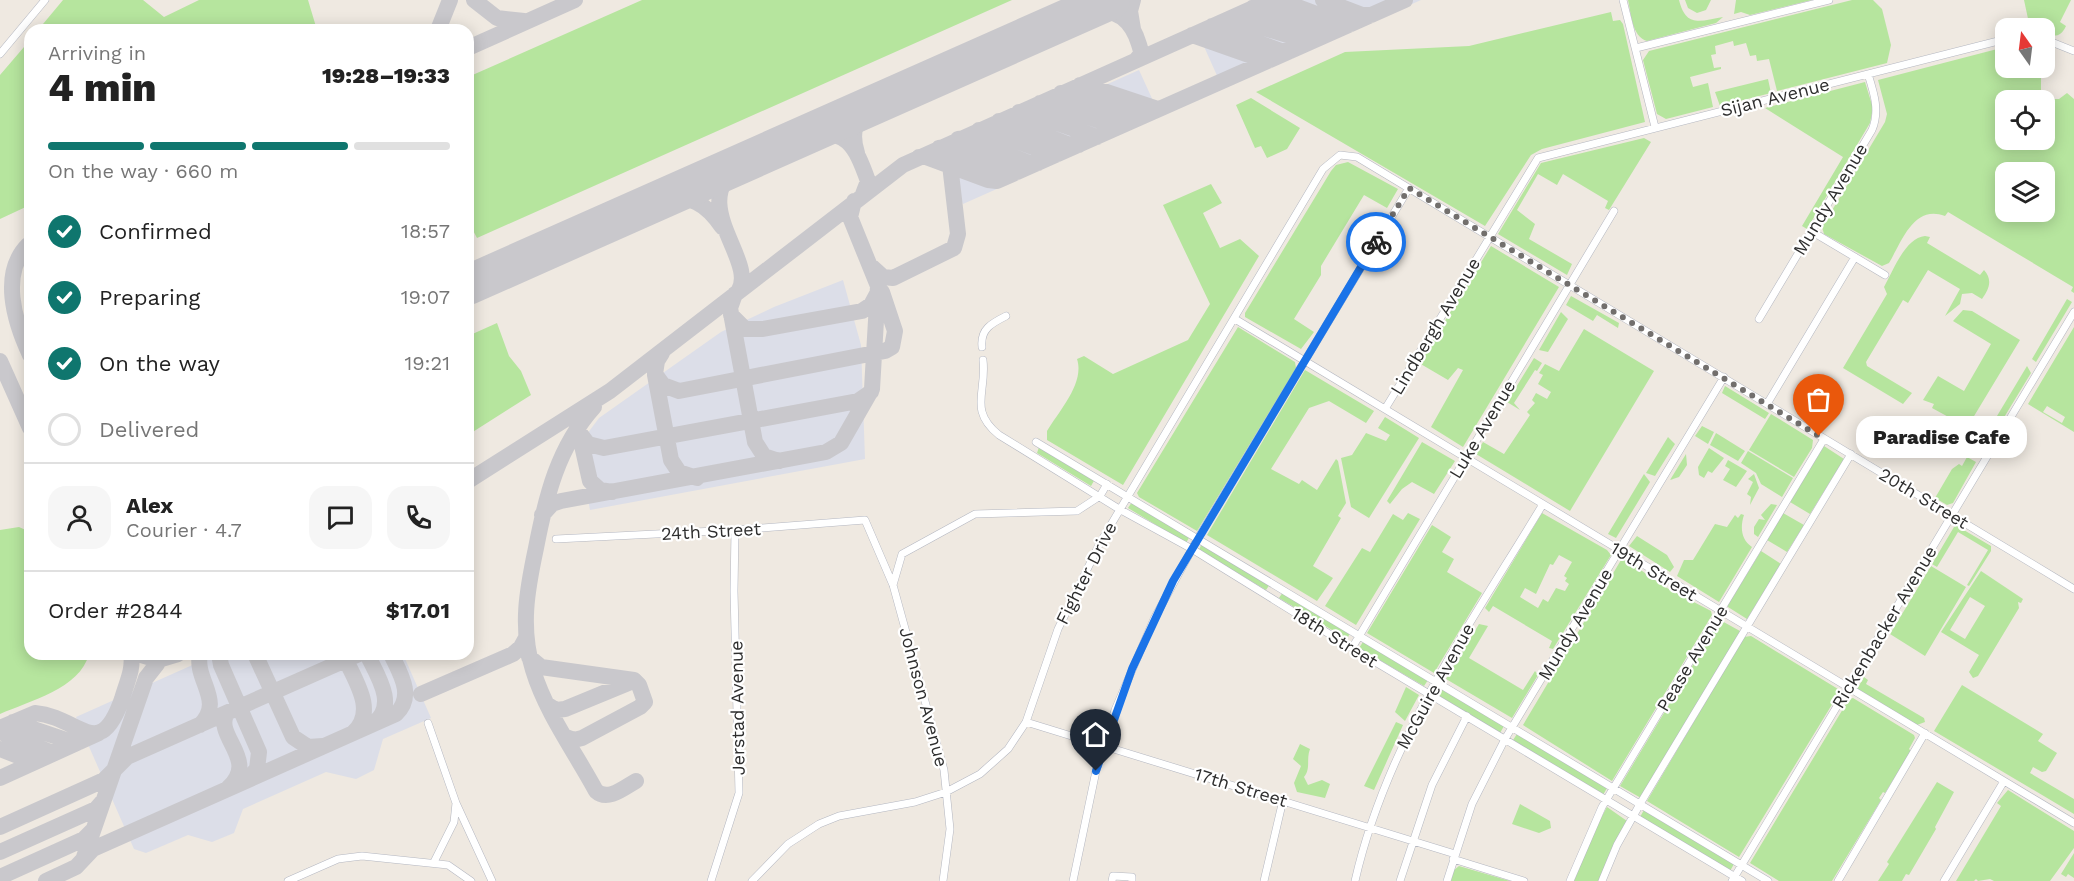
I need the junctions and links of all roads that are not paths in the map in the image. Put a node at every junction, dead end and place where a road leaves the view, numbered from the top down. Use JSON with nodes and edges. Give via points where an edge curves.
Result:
{"nodes":[{"id":1,"x":45,"y":0,"type":"edge"},
{"id":2,"x":1623,"y":0,"type":"edge"},
{"id":3,"x":1829,"y":0,"type":"edge"},
{"id":4,"x":25,"y":24,"type":"edge"},
{"id":5,"x":24,"y":25,"type":"edge"},
{"id":6,"x":1995,"y":42,"type":"edge"},
{"id":7,"x":2055,"y":43,"type":"edge"},
{"id":8,"x":1636,"y":48,"type":"junction"},
{"id":9,"x":2074,"y":51,"type":"edge"},
{"id":10,"x":0,"y":54,"type":"edge"},
{"id":11,"x":1868,"y":74,"type":"junction"},
{"id":12,"x":1655,"y":127,"type":"junction"},
{"id":13,"x":1340,"y":155,"type":"joint"},
{"id":14,"x":1545,"y":155,"type":"joint"},
{"id":15,"x":1409,"y":188,"type":"junction"},
{"id":16,"x":1614,"y":211,"type":"dead end"},
{"id":17,"x":1811,"y":231,"type":"junction"},
{"id":18,"x":1488,"y":236,"type":"junction"},
{"id":19,"x":1855,"y":257,"type":"junction"},
{"id":20,"x":1885,"y":274,"type":"dead end"},
{"id":21,"x":1569,"y":284,"type":"junction"},
{"id":22,"x":2074,"y":312,"type":"edge"},
{"id":23,"x":1006,"y":316,"type":"dead end"},
{"id":24,"x":1235,"y":319,"type":"junction"},
{"id":25,"x":1759,"y":319,"type":"dead end"},
{"id":26,"x":982,"y":347,"type":"dead end"},
{"id":27,"x":983,"y":360,"type":"dead end"},
{"id":28,"x":1305,"y":360,"type":"junction"},
{"id":29,"x":1724,"y":377,"type":"junction"},
{"id":30,"x":1767,"y":404,"type":"junction"},
{"id":31,"x":1385,"y":410,"type":"junction"},
{"id":32,"x":1824,"y":439,"type":"junction"},
{"id":33,"x":1036,"y":442,"type":"dead end"},
{"id":34,"x":1851,"y":454,"type":"junction"},
{"id":35,"x":1466,"y":458,"type":"junction"},
{"id":36,"x":1107,"y":484,"type":"junction"},
{"id":37,"x":1100,"y":496,"type":"junction"},
{"id":38,"x":1127,"y":496,"type":"junction"},
{"id":39,"x":1543,"y":504,"type":"junction"},
{"id":40,"x":1119,"y":509,"type":"junction"},
{"id":41,"x":1952,"y":515,"type":"junction"},
{"id":42,"x":865,"y":520,"type":"joint"},
{"id":43,"x":735,"y":530,"type":"junction"},
{"id":44,"x":1198,"y":538,"type":"junction"},
{"id":45,"x":556,"y":539,"type":"dead end"},
{"id":46,"x":1192,"y":549,"type":"junction"},
{"id":47,"x":1618,"y":550,"type":"junction"},
{"id":48,"x":893,"y":585,"type":"junction"},
{"id":49,"x":1278,"y":587,"type":"junction"},
{"id":50,"x":2074,"y":589,"type":"edge"},
{"id":51,"x":1273,"y":598,"type":"junction"},
{"id":52,"x":1721,"y":610,"type":"junction"},
{"id":53,"x":1747,"y":627,"type":"junction"},
{"id":54,"x":1359,"y":635,"type":"junction"},
{"id":55,"x":1352,"y":648,"type":"junction"},
{"id":56,"x":1436,"y":681,"type":"junction"},
{"id":57,"x":1848,"y":686,"type":"junction"},
{"id":58,"x":1428,"y":693,"type":"junction"},
{"id":59,"x":1467,"y":716,"type":"junction"},
{"id":60,"x":1026,"y":722,"type":"junction"},
{"id":61,"x":428,"y":723,"type":"dead end"},
{"id":62,"x":1512,"y":727,"type":"junction"},
{"id":63,"x":1925,"y":733,"type":"junction"},
{"id":64,"x":1505,"y":739,"type":"junction"},
{"id":65,"x":1104,"y":745,"type":"junction"},
{"id":66,"x":2004,"y":781,"type":"junction"},
{"id":67,"x":1614,"y":788,"type":"junction"},
{"id":68,"x":946,"y":792,"type":"junction"},
{"id":69,"x":1283,"y":800,"type":"junction"},
{"id":70,"x":1607,"y":801,"type":"junction"},
{"id":71,"x":456,"y":803,"type":"junction"},
{"id":72,"x":1640,"y":804,"type":"junction"},
{"id":73,"x":1634,"y":816,"type":"junction"},
{"id":74,"x":2074,"y":823,"type":"edge"},
{"id":75,"x":1368,"y":827,"type":"junction"},
{"id":76,"x":1412,"y":841,"type":"junction"},
{"id":77,"x":1454,"y":857,"type":"junction"},
{"id":78,"x":434,"y":862,"type":"junction"},
{"id":79,"x":1742,"y":865,"type":"junction"},
{"id":80,"x":1733,"y":879,"type":"edge"},
{"id":81,"x":288,"y":881,"type":"edge"},
{"id":82,"x":471,"y":881,"type":"edge"},
{"id":83,"x":492,"y":881,"type":"edge"},
{"id":84,"x":711,"y":881,"type":"edge"},
{"id":85,"x":752,"y":881,"type":"edge"},
{"id":86,"x":944,"y":881,"type":"edge"},
{"id":87,"x":1073,"y":881,"type":"edge"},
{"id":88,"x":1112,"y":881,"type":"edge"},
{"id":89,"x":1132,"y":881,"type":"edge"},
{"id":90,"x":1264,"y":881,"type":"edge"},
{"id":91,"x":1355,"y":881,"type":"edge"},
{"id":92,"x":1400,"y":881,"type":"edge"},
{"id":93,"x":1447,"y":881,"type":"edge"},
{"id":94,"x":1524,"y":881,"type":"edge"},
{"id":95,"x":1570,"y":881,"type":"edge"},
{"id":96,"x":1602,"y":881,"type":"edge"},
{"id":97,"x":1742,"y":881,"type":"edge"},
{"id":98,"x":1768,"y":881,"type":"edge"},
{"id":99,"x":1838,"y":881,"type":"edge"},
{"id":100,"x":1944,"y":881,"type":"edge"}],
"edges":[{"from":1,"to":4,"type":"street"},
{"from":2,"to":8,"type":"street"},
{"from":3,"to":8,"type":"street"},
{"from":5,"to":10,"type":"street"},
{"from":6,"to":11,"type":"street","name":"Sijan Avenue"},
{"from":7,"to":9,"type":"street"},
{"from":8,"to":12,"type":"street"},
{"from":11,"to":12,"type":"street","name":"Sijan Avenue"},
{"from":11,"to":17,"type":"street","name":"Mundy Avenue","via":[[1877,118]]},
{"from":12,"to":14,"type":"street","name":"Sijan Avenue"},
{"from":13,"to":15,"type":"street","name":"20th Street","via":[[1357,157]]},
{"from":13,"to":24,"type":"street","name":"Fighter Drive","via":[[1323,169]]},
{"from":14,"to":18,"type":"street","name":"Lindbergh Avenue","via":[[1534,162]]},
{"from":15,"to":18,"type":"street","name":"20th Street"},
{"from":15,"to":28,"type":"street"},
{"from":16,"to":21,"type":"street","name":"Luke Avenue"},
{"from":17,"to":19,"type":"street"},
{"from":17,"to":25,"type":"street","name":"Mundy Avenue"},
{"from":18,"to":21,"type":"street","name":"20th Street"},
{"from":18,"to":31,"type":"street","name":"Lindbergh Avenue"},
{"from":19,"to":20,"type":"street"},
{"from":19,"to":30,"type":"street"},
{"from":21,"to":29,"type":"street","name":"20th Street"},
{"from":21,"to":35,"type":"street","name":"Luke Avenue"},
{"from":22,"to":41,"type":"street","name":"Rickenbacker Avenue"},
{"from":23,"to":26,"type":"street","via":[[986,327]]},
{"from":24,"to":28,"type":"street","name":"19th Street"},
{"from":24,"to":38,"type":"street","name":"Fighter Drive"},
{"from":27,"to":37,"type":"street","name":"18th Street","via":[[980,404],[986,423],[999,435]]},
{"from":28,"to":31,"type":"street","name":"19th Street"},
{"from":28,"to":44,"type":"street"},
{"from":29,"to":30,"type":"street","name":"20th Street"},
{"from":29,"to":47,"type":"street","name":"Mundy Avenue"},
{"from":30,"to":32,"type":"street","name":"20th Street"},
{"from":31,"to":35,"type":"street","name":"19th Street"},
{"from":32,"to":34,"type":"street","name":"20th Street"},
{"from":32,"to":52,"type":"street","name":"Pease Avenue"},
{"from":33,"to":36,"type":"street","name":"18th Street"},
{"from":34,"to":41,"type":"street","name":"20th Street"},
{"from":34,"to":53,"type":"street","name":"Pease Avenue"},
{"from":35,"to":39,"type":"street","name":"19th Street"},
{"from":35,"to":54,"type":"street","name":"Luke Avenue"},
{"from":36,"to":37,"type":"street"},
{"from":36,"to":38,"type":"street","name":"18th Street"},
{"from":37,"to":40,"type":"street","name":"18th Street"},
{"from":37,"to":48,"type":"street","via":[[1077,511],[975,514],[902,554]]},
{"from":38,"to":40,"type":"street","name":"Fighter Drive"},
{"from":38,"to":44,"type":"street","name":"18th Street"},
{"from":39,"to":47,"type":"street","name":"19th Street"},
{"from":39,"to":56,"type":"street","name":"McGuire Avenue"},
{"from":40,"to":46,"type":"street","name":"18th Street"},
{"from":40,"to":60,"type":"street","name":"Fighter Drive","via":[[1058,629]]},
{"from":41,"to":50,"type":"street","name":"20th Street"},
{"from":41,"to":57,"type":"street","name":"Rickenbacker Avenue"},
{"from":42,"to":43,"type":"street","name":"24th Street"},
{"from":42,"to":48,"type":"street","name":"Johnson Avenue"},
{"from":43,"to":45,"type":"street","name":"24th Street"},
{"from":43,"to":84,"type":"street","name":"Jerstad Avenue","via":[[739,793]]},
{"from":44,"to":46,"type":"street"},
{"from":44,"to":49,"type":"street","name":"18th Street"},
{"from":46,"to":51,"type":"street","name":"18th Street"},
{"from":46,"to":65,"type":"street","via":[[1154,619]]},
{"from":47,"to":52,"type":"street","name":"19th Street"},
{"from":47,"to":62,"type":"street","name":"Mundy Avenue"},
{"from":48,"to":68,"type":"street","name":"Johnson Avenue","via":[[944,770]]},
{"from":49,"to":51,"type":"street"},
{"from":49,"to":54,"type":"street","name":"18th Street"},
{"from":51,"to":55,"type":"street","name":"18th Street"},
{"from":52,"to":53,"type":"street","name":"19th Street"},
{"from":52,"to":67,"type":"street","name":"Pease Avenue"},
{"from":53,"to":57,"type":"street","name":"19th Street"},
{"from":53,"to":72,"type":"street","name":"Pease Avenue"},
{"from":54,"to":55,"type":"street","name":"Luke Avenue"},
{"from":54,"to":56,"type":"street","name":"18th Street"},
{"from":55,"to":58,"type":"street","name":"18th Street"},
{"from":56,"to":58,"type":"street","name":"McGuire Avenue"},
{"from":56,"to":62,"type":"street","name":"18th Street"},
{"from":57,"to":63,"type":"street","name":"19th Street"},
{"from":57,"to":79,"type":"street","name":"Rickenbacker Avenue"},
{"from":58,"to":59,"type":"street","name":"18th Street"},
{"from":58,"to":75,"type":"street","name":"McGuire Avenue","via":[[1391,768]]},
{"from":59,"to":64,"type":"street","name":"18th Street"},
{"from":59,"to":76,"type":"street","via":[[1432,785]]},
{"from":60,"to":65,"type":"street","name":"17th Street"},
{"from":60,"to":68,"type":"street","name":"Fighter Drive","via":[[1008,749],[980,774]]},
{"from":61,"to":71,"type":"street"},
{"from":62,"to":64,"type":"street","name":"Mundy Avenue"},
{"from":62,"to":67,"type":"street","name":"18th Street"},
{"from":63,"to":66,"type":"street","name":"19th Street"},
{"from":63,"to":99,"type":"street"},
{"from":64,"to":70,"type":"street","name":"18th Street"},
{"from":64,"to":77,"type":"street","name":"Mundy Avenue","via":[[1472,804]]},
{"from":65,"to":69,"type":"street","name":"17th Street"},
{"from":65,"to":87,"type":"street"},
{"from":66,"to":74,"type":"street","name":"19th Street"},
{"from":66,"to":100,"type":"street"},
{"from":67,"to":70,"type":"street","name":"Pease Avenue"},
{"from":67,"to":72,"type":"street","name":"18th Street"},
{"from":68,"to":85,"type":"street","name":"Fighter Drive","via":[[819,824],[788,844]]},
{"from":68,"to":86,"type":"street","name":"Johnson Avenue","via":[[950,829]]},
{"from":69,"to":75,"type":"street","name":"17th Street"},
{"from":69,"to":90,"type":"street"},
{"from":70,"to":73,"type":"street","name":"18th Street"},
{"from":70,"to":95,"type":"street","name":"Pease Avenue"},
{"from":71,"to":78,"type":"street","via":[[454,822]]},
{"from":71,"to":83,"type":"street"},
{"from":72,"to":73,"type":"street","name":"Pease Avenue"},
{"from":72,"to":79,"type":"street","name":"18th Street"},
{"from":73,"to":80,"type":"street","name":"18th Street"},
{"from":73,"to":96,"type":"street","name":"Pease Avenue"},
{"from":75,"to":76,"type":"street","name":"17th Street"},
{"from":75,"to":91,"type":"street","name":"McGuire Avenue"},
{"from":76,"to":77,"type":"street","name":"17th Street"},
{"from":76,"to":92,"type":"street"},
{"from":77,"to":93,"type":"street","name":"Mundy Avenue"},
{"from":77,"to":94,"type":"street","name":"17th Street"},
{"from":78,"to":81,"type":"street","via":[[362,856],[338,859]]},
{"from":78,"to":82,"type":"street","via":[[459,871]]},
{"from":79,"to":80,"type":"street","name":"Rickenbacker Avenue"},
{"from":79,"to":98,"type":"street","name":"18th Street"},
{"from":80,"to":97,"type":"street","name":"18th Street"},
{"from":88,"to":89,"type":"street","via":[[1113,876]]}]}
